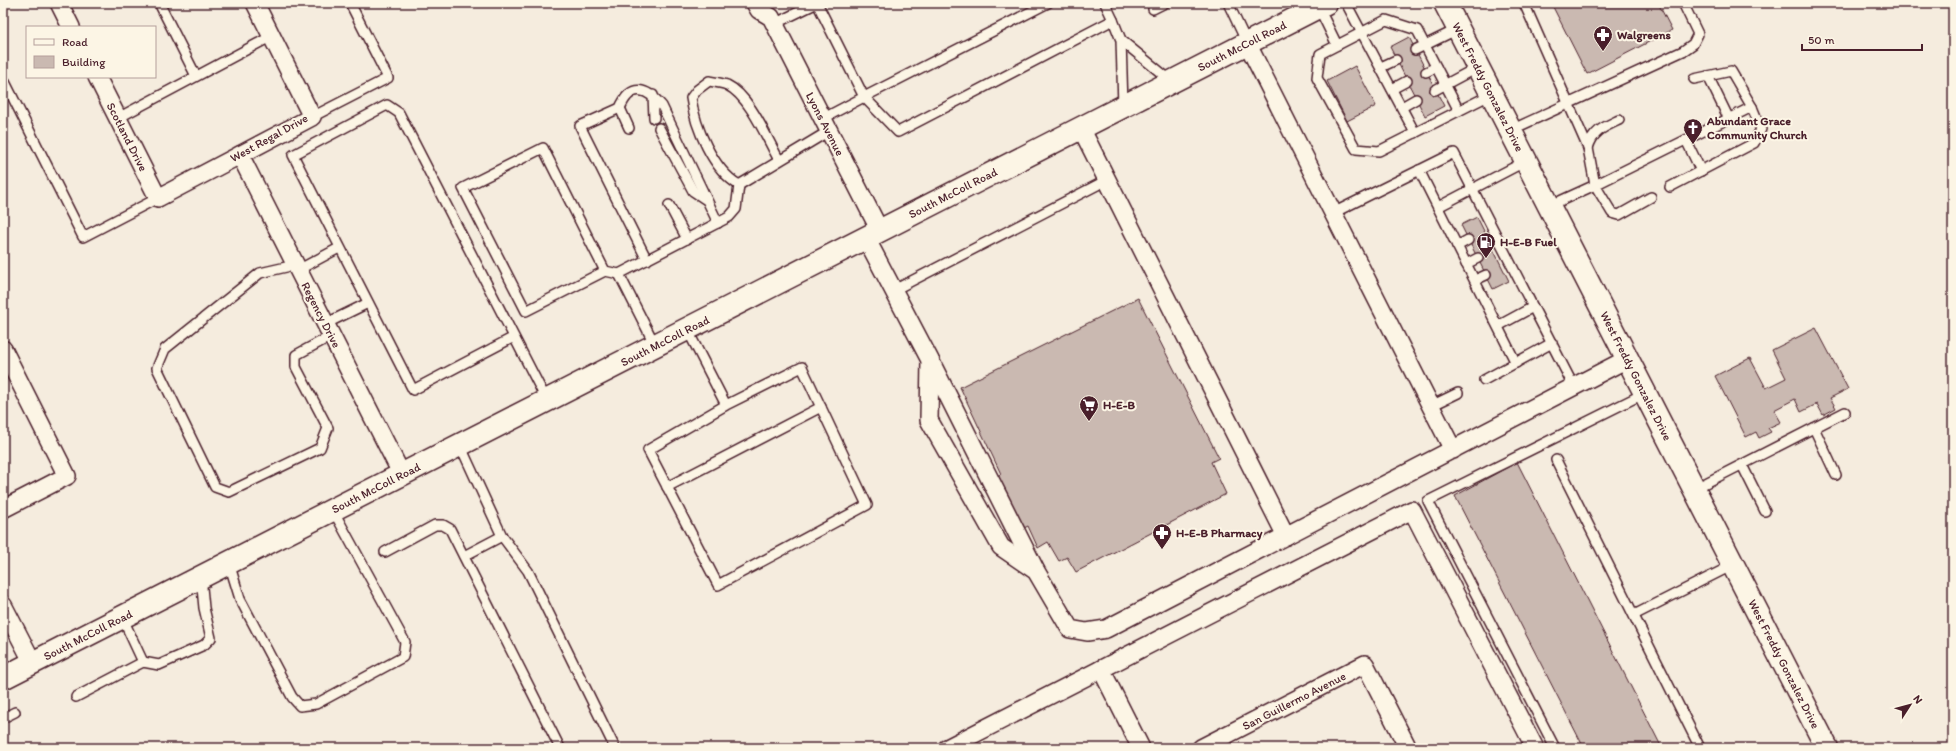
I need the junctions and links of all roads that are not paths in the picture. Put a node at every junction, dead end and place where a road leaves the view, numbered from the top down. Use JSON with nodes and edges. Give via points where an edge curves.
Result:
{"nodes":[{"id":1,"x":59,"y":3,"type":"edge"},
{"id":2,"x":159,"y":3,"type":"edge"},
{"id":3,"x":255,"y":3,"type":"edge"},
{"id":4,"x":350,"y":3,"type":"edge"},
{"id":5,"x":755,"y":3,"type":"edge"},
{"id":6,"x":817,"y":3,"type":"edge"},
{"id":7,"x":1048,"y":3,"type":"edge"},
{"id":8,"x":1105,"y":3,"type":"edge"},
{"id":9,"x":1165,"y":3,"type":"edge"},
{"id":10,"x":1228,"y":3,"type":"edge"},
{"id":11,"x":1346,"y":3,"type":"edge"},
{"id":12,"x":1445,"y":3,"type":"edge"},
{"id":13,"x":1524,"y":3,"type":"edge"},
{"id":14,"x":1683,"y":3,"type":"edge"},
{"id":15,"x":1320,"y":4,"type":"edge"},
{"id":16,"x":1153,"y":9,"type":"dead end"},
{"id":17,"x":773,"y":15,"type":"edge"},
{"id":18,"x":1113,"y":20,"type":"junction"},
{"id":19,"x":70,"y":26,"type":"edge"},
{"id":20,"x":1458,"y":29,"type":"junction"},
{"id":21,"x":1362,"y":32,"type":"junction"},
{"id":22,"x":272,"y":36,"type":"junction"},
{"id":23,"x":1121,"y":40,"type":"junction"},
{"id":24,"x":1247,"y":43,"type":"junction"},
{"id":25,"x":1337,"y":45,"type":"junction"},
{"id":26,"x":1425,"y":45,"type":"junction"},
{"id":27,"x":1415,"y":50,"type":"dead end"},
{"id":28,"x":1396,"y":60,"type":"dead end"},
{"id":29,"x":1436,"y":67,"type":"junction"},
{"id":30,"x":1478,"y":67,"type":"junction"},
{"id":31,"x":1381,"y":68,"type":"junction"},
{"id":32,"x":1426,"y":72,"type":"dead end"},
{"id":33,"x":196,"y":76,"type":"junction"},
{"id":34,"x":1708,"y":76,"type":"junction"},
{"id":35,"x":3,"y":78,"type":"edge"},
{"id":36,"x":98,"y":78,"type":"edge"},
{"id":37,"x":1694,"y":79,"type":"dead end"},
{"id":38,"x":1407,"y":81,"type":"dead end"},
{"id":39,"x":1172,"y":82,"type":"junction"},
{"id":40,"x":1445,"y":84,"type":"junction"},
{"id":41,"x":1392,"y":89,"type":"junction"},
{"id":42,"x":1435,"y":90,"type":"dead end"},
{"id":43,"x":1492,"y":94,"type":"junction"},
{"id":44,"x":653,"y":95,"type":"junction"},
{"id":45,"x":864,"y":97,"type":"junction"},
{"id":46,"x":1416,"y":99,"type":"dead end"},
{"id":47,"x":1568,"y":102,"type":"junction"},
{"id":48,"x":1123,"y":107,"type":"junction"},
{"id":49,"x":1402,"y":107,"type":"junction"},
{"id":50,"x":1752,"y":107,"type":"junction"},
{"id":51,"x":620,"y":108,"type":"junction"},
{"id":52,"x":1459,"y":111,"type":"junction"},
{"id":53,"x":312,"y":117,"type":"junction"},
{"id":54,"x":118,"y":118,"type":"junction"},
{"id":55,"x":654,"y":118,"type":"dead end"},
{"id":56,"x":1729,"y":119,"type":"junction"},
{"id":57,"x":1619,"y":120,"type":"dead end"},
{"id":58,"x":826,"y":125,"type":"junction"},
{"id":59,"x":630,"y":128,"type":"dead end"},
{"id":60,"x":658,"y":128,"type":"dead end"},
{"id":61,"x":1081,"y":128,"type":"junction"},
{"id":62,"x":1511,"y":130,"type":"junction"},
{"id":63,"x":1415,"y":133,"type":"junction"},
{"id":64,"x":1686,"y":140,"type":"junction"},
{"id":65,"x":1588,"y":148,"type":"junction"},
{"id":66,"x":240,"y":155,"type":"junction"},
{"id":67,"x":779,"y":160,"type":"junction"},
{"id":68,"x":1526,"y":161,"type":"junction"},
{"id":69,"x":1419,"y":170,"type":"junction"},
{"id":70,"x":1701,"y":171,"type":"junction"},
{"id":71,"x":1107,"y":180,"type":"junction"},
{"id":72,"x":739,"y":185,"type":"junction"},
{"id":73,"x":1595,"y":185,"type":"junction"},
{"id":74,"x":1670,"y":187,"type":"dead end"},
{"id":75,"x":1473,"y":189,"type":"junction"},
{"id":76,"x":1651,"y":197,"type":"dead end"},
{"id":77,"x":158,"y":198,"type":"junction"},
{"id":78,"x":707,"y":200,"type":"junction"},
{"id":79,"x":669,"y":205,"type":"dead end"},
{"id":80,"x":1549,"y":206,"type":"junction"},
{"id":81,"x":1438,"y":207,"type":"junction"},
{"id":82,"x":1333,"y":213,"type":"junction"},
{"id":83,"x":718,"y":223,"type":"junction"},
{"id":84,"x":873,"y":234,"type":"junction"},
{"id":85,"x":687,"y":239,"type":"junction"},
{"id":86,"x":1468,"y":240,"type":"dead end"},
{"id":87,"x":1457,"y":246,"type":"junction"},
{"id":88,"x":339,"y":248,"type":"junction"},
{"id":89,"x":1478,"y":258,"type":"dead end"},
{"id":90,"x":647,"y":260,"type":"junction"},
{"id":91,"x":1466,"y":264,"type":"junction"},
{"id":92,"x":296,"y":267,"type":"junction"},
{"id":93,"x":605,"y":271,"type":"junction"},
{"id":94,"x":619,"y":274,"type":"junction"},
{"id":95,"x":1486,"y":274,"type":"dead end"},
{"id":96,"x":1475,"y":280,"type":"junction"},
{"id":97,"x":894,"y":290,"type":"junction"},
{"id":98,"x":368,"y":303,"type":"junction"},
{"id":99,"x":1533,"y":307,"type":"junction"},
{"id":100,"x":1498,"y":326,"type":"junction"},
{"id":101,"x":687,"y":329,"type":"junction"},
{"id":102,"x":328,"y":330,"type":"junction"},
{"id":103,"x":514,"y":337,"type":"junction"},
{"id":104,"x":1552,"y":343,"type":"junction"},
{"id":105,"x":655,"y":346,"type":"junction"},
{"id":106,"x":3,"y":349,"type":"edge"},
{"id":107,"x":1628,"y":359,"type":"junction"},
{"id":108,"x":930,"y":360,"type":"junction"},
{"id":109,"x":1516,"y":363,"type":"junction"},
{"id":110,"x":1484,"y":380,"type":"dead end"},
{"id":111,"x":1574,"y":387,"type":"junction"},
{"id":112,"x":1458,"y":393,"type":"dead end"},
{"id":113,"x":1645,"y":393,"type":"junction"},
{"id":114,"x":547,"y":401,"type":"junction"},
{"id":115,"x":726,"y":405,"type":"junction"},
{"id":116,"x":1431,"y":406,"type":"junction"},
{"id":117,"x":821,"y":408,"type":"junction"},
{"id":118,"x":1846,"y":412,"type":"dead end"},
{"id":119,"x":1814,"y":428,"type":"junction"},
{"id":120,"x":460,"y":445,"type":"junction"},
{"id":121,"x":1453,"y":450,"type":"junction"},
{"id":122,"x":1556,"y":460,"type":"dead end"},
{"id":123,"x":1742,"y":465,"type":"junction"},
{"id":124,"x":402,"y":475,"type":"junction"},
{"id":125,"x":1836,"y":475,"type":"dead end"},
{"id":126,"x":667,"y":487,"type":"junction"},
{"id":127,"x":1694,"y":489,"type":"junction"},
{"id":128,"x":1428,"y":502,"type":"junction"},
{"id":129,"x":3,"y":508,"type":"edge"},
{"id":130,"x":332,"y":510,"type":"junction"},
{"id":131,"x":1412,"y":510,"type":"junction"},
{"id":132,"x":1765,"y":511,"type":"dead end"},
{"id":133,"x":502,"y":536,"type":"junction"},
{"id":134,"x":1286,"y":536,"type":"junction"},
{"id":135,"x":385,"y":552,"type":"dead end"},
{"id":136,"x":464,"y":556,"type":"junction"},
{"id":137,"x":229,"y":563,"type":"junction"},
{"id":138,"x":1733,"y":565,"type":"junction"},
{"id":139,"x":1036,"y":571,"type":"junction"},
{"id":140,"x":202,"y":577,"type":"junction"},
{"id":141,"x":3,"y":605,"type":"edge"},
{"id":142,"x":1634,"y":615,"type":"junction"},
{"id":143,"x":122,"y":617,"type":"junction"},
{"id":144,"x":143,"y":662,"type":"junction"},
{"id":145,"x":33,"y":663,"type":"junction"},
{"id":146,"x":1101,"y":669,"type":"junction"},
{"id":147,"x":3,"y":678,"type":"edge"},
{"id":148,"x":76,"y":697,"type":"dead end"},
{"id":149,"x":15,"y":712,"type":"dead end"},
{"id":150,"x":3,"y":718,"type":"edge"},
{"id":151,"x":560,"y":748,"type":"edge"},
{"id":152,"x":615,"y":748,"type":"edge"},
{"id":153,"x":947,"y":748,"type":"edge"},
{"id":154,"x":1141,"y":748,"type":"edge"},
{"id":155,"x":1202,"y":748,"type":"edge"},
{"id":156,"x":1408,"y":748,"type":"edge"},
{"id":157,"x":1535,"y":748,"type":"edge"},
{"id":158,"x":1555,"y":748,"type":"edge"},
{"id":159,"x":1700,"y":748,"type":"edge"},
{"id":160,"x":1827,"y":748,"type":"edge"}],
"edges":[{"from":1,"to":19,"type":"street"},
{"from":2,"to":33,"type":"lane"},
{"from":3,"to":22,"type":"street","name":"West Regal Drive"},
{"from":4,"to":53,"type":"lane","via":[[388,78]]},
{"from":5,"to":17,"type":"street","name":"Lyons Avenue","via":[[759,10]]},
{"from":6,"to":17,"type":"lane"},
{"from":6,"to":45,"type":"lane"},
{"from":7,"to":45,"type":"lane"},
{"from":8,"to":18,"type":"lane"},
{"from":9,"to":16,"type":"lane"},
{"from":10,"to":24,"type":"lane"},
{"from":11,"to":21,"type":"lane"},
{"from":12,"to":20,"type":"main road","name":"West Freddy Gonzalez Drive"},
{"from":13,"to":47,"type":"lane"},
{"from":14,"to":47,"type":"lane","via":[[1698,34],[1693,44],[1683,51]]},
{"from":15,"to":24,"type":"main road","name":"South McColl Road"},
{"from":15,"to":25,"type":"lane"},
{"from":17,"to":58,"type":"street","name":"Lyons Avenue"},
{"from":18,"to":23,"type":"lane"},
{"from":18,"to":45,"type":"lane","via":[[898,132]]},
{"from":20,"to":26,"type":"lane"},
{"from":20,"to":30,"type":"main road","name":"West Freddy Gonzalez Drive"},
{"from":21,"to":25,"type":"lane"},
{"from":21,"to":26,"type":"lane","via":[[1386,20],[1417,30]]},
{"from":21,"to":31,"type":"lane"},
{"from":22,"to":33,"type":"lane"},
{"from":22,"to":53,"type":"street","name":"West Regal Drive"},
{"from":23,"to":39,"type":"lane"},
{"from":23,"to":48,"type":"lane"},
{"from":24,"to":39,"type":"main road","name":"South McColl Road"},
{"from":24,"to":82,"type":"street"},
{"from":25,"to":63,"type":"lane","via":[[1320,54],[1317,78],[1356,149],[1379,151]]},
{"from":26,"to":27,"type":"lane"},
{"from":26,"to":29,"type":"lane"},
{"from":28,"to":31,"type":"lane"},
{"from":29,"to":32,"type":"lane"},
{"from":29,"to":40,"type":"lane"},
{"from":30,"to":40,"type":"lane"},
{"from":30,"to":43,"type":"main road","name":"West Freddy Gonzalez Drive"},
{"from":31,"to":41,"type":"lane"},
{"from":33,"to":54,"type":"lane"},
{"from":34,"to":37,"type":"lane"},
{"from":34,"to":50,"type":"lane","via":[[1731,71]]},
{"from":34,"to":56,"type":"lane"},
{"from":35,"to":77,"type":"lane","via":[[83,236]]},
{"from":36,"to":54,"type":"street","name":"Scotland Drive"},
{"from":38,"to":41,"type":"lane"},
{"from":39,"to":48,"type":"main road","name":"South McColl Road"},
{"from":40,"to":42,"type":"lane"},
{"from":40,"to":52,"type":"lane"},
{"from":41,"to":49,"type":"lane"},
{"from":43,"to":52,"type":"lane"},
{"from":43,"to":62,"type":"main road","name":"West Freddy Gonzalez Drive"},
{"from":44,"to":51,"type":"lane","via":[[644,90],[634,91],[624,99]]},
{"from":44,"to":55,"type":"lane"},
{"from":44,"to":78,"type":"lane","via":[[662,106]]},
{"from":45,"to":58,"type":"lane"},
{"from":46,"to":49,"type":"lane"},
{"from":47,"to":62,"type":"lane"},
{"from":47,"to":65,"type":"lane"},
{"from":48,"to":61,"type":"main road","name":"South McColl Road"},
{"from":49,"to":63,"type":"lane"},
{"from":50,"to":56,"type":"lane"},
{"from":50,"to":70,"type":"lane","via":[[1761,129],[1754,143]]},
{"from":51,"to":59,"type":"lane"},
{"from":51,"to":90,"type":"lane","via":[[580,126]]},
{"from":52,"to":63,"type":"lane"},
{"from":53,"to":66,"type":"street","name":"West Regal Drive"},
{"from":54,"to":77,"type":"street","name":"Scotland Drive"},
{"from":56,"to":64,"type":"lane"},
{"from":57,"to":65,"type":"lane","via":[[1590,138]]},
{"from":58,"to":67,"type":"lane"},
{"from":58,"to":84,"type":"street","name":"Lyons Avenue"},
{"from":60,"to":78,"type":"lane","via":[[693,190]]},
{"from":61,"to":71,"type":"street"},
{"from":61,"to":84,"type":"main road","name":"South McColl Road"},
{"from":62,"to":68,"type":"main road","name":"West Freddy Gonzalez Drive"},
{"from":64,"to":70,"type":"lane"},
{"from":64,"to":73,"type":"lane"},
{"from":65,"to":73,"type":"lane"},
{"from":66,"to":77,"type":"street","name":"West Regal Drive"},
{"from":66,"to":92,"type":"street","name":"Regency Drive"},
{"from":67,"to":72,"type":"lane"},
{"from":67,"to":72,"type":"lane","via":[[749,106],[738,92],[727,85],[709,81],[691,98],[692,111],[718,167]]},
{"from":68,"to":75,"type":"lane"},
{"from":68,"to":80,"type":"main road","name":"West Freddy Gonzalez Drive"},
{"from":69,"to":75,"type":"lane","via":[[1454,153]]},
{"from":69,"to":81,"type":"lane"},
{"from":69,"to":82,"type":"lane"},
{"from":70,"to":74,"type":"lane"},
{"from":71,"to":97,"type":"lane"},
{"from":71,"to":134,"type":"street"},
{"from":72,"to":83,"type":"lane","via":[[736,209],[729,217]]},
{"from":73,"to":76,"type":"lane","via":[[1612,213],[1619,215]]},
{"from":73,"to":80,"type":"lane"},
{"from":75,"to":81,"type":"lane"},
{"from":75,"to":99,"type":"lane","via":[[1497,247]]},
{"from":78,"to":83,"type":"lane"},
{"from":79,"to":85,"type":"lane"},
{"from":80,"to":107,"type":"main road","name":"West Freddy Gonzalez Drive"},
{"from":81,"to":87,"type":"lane"},
{"from":82,"to":116,"type":"street"},
{"from":83,"to":85,"type":"lane"},
{"from":84,"to":97,"type":"street","name":"Lyons Avenue"},
{"from":84,"to":101,"type":"main road","name":"South McColl Road"},
{"from":85,"to":90,"type":"lane"},
{"from":86,"to":87,"type":"lane"},
{"from":87,"to":91,"type":"lane"},
{"from":88,"to":92,"type":"lane"},
{"from":88,"to":98,"type":"lane"},
{"from":88,"to":103,"type":"lane","via":[[293,156],[387,105],[399,113]]},
{"from":89,"to":91,"type":"lane"},
{"from":90,"to":94,"type":"lane"},
{"from":91,"to":96,"type":"lane"},
{"from":92,"to":102,"type":"street","name":"Regency Drive"},
{"from":92,"to":102,"type":"lane","via":[[260,273],[165,349],[157,368],[215,487],[229,492],[320,448],[328,428],[296,367],[296,355]]},
{"from":93,"to":93,"type":"lane","via":[[526,311],[463,188],[543,148]]},
{"from":93,"to":94,"type":"lane"},
{"from":94,"to":105,"type":"lane"},
{"from":95,"to":96,"type":"lane"},
{"from":96,"to":100,"type":"lane"},
{"from":97,"to":108,"type":"street","name":"Lyons Avenue"},
{"from":98,"to":102,"type":"lane"},
{"from":98,"to":103,"type":"lane","via":[[413,390]]},
{"from":99,"to":100,"type":"lane"},
{"from":99,"to":104,"type":"lane"},
{"from":100,"to":109,"type":"lane"},
{"from":101,"to":105,"type":"main road","name":"South McColl Road"},
{"from":101,"to":115,"type":"lane"},
{"from":102,"to":124,"type":"street","name":"Regency Drive"},
{"from":103,"to":114,"type":"lane"},
{"from":104,"to":109,"type":"lane"},
{"from":104,"to":111,"type":"lane"},
{"from":105,"to":114,"type":"main road","name":"South McColl Road"},
{"from":106,"to":129,"type":"street","via":[[68,476]]},
{"from":107,"to":111,"type":"street","name":"Lyons Avenue"},
{"from":107,"to":113,"type":"main road","name":"West Freddy Gonzalez Drive"},
{"from":108,"to":139,"type":"street","name":"Lyons Avenue"},
{"from":108,"to":139,"type":"street","via":[[929,420],[1001,547]]},
{"from":109,"to":110,"type":"lane"},
{"from":111,"to":121,"type":"street","name":"Lyons Avenue"},
{"from":112,"to":116,"type":"lane"},
{"from":113,"to":127,"type":"main road","name":"West Freddy Gonzalez Drive"},
{"from":113,"to":128,"type":"lane"},
{"from":114,"to":120,"type":"main road","name":"South McColl Road"},
{"from":115,"to":117,"type":"lane","via":[[802,367]]},
{"from":115,"to":126,"type":"lane","via":[[648,450]]},
{"from":116,"to":121,"type":"street"},
{"from":117,"to":126,"type":"lane"},
{"from":117,"to":126,"type":"lane","via":[[867,505],[718,585]]},
{"from":118,"to":119,"type":"lane"},
{"from":119,"to":123,"type":"lane"},
{"from":119,"to":125,"type":"lane"},
{"from":120,"to":124,"type":"main road","name":"South McColl Road"},
{"from":120,"to":133,"type":"lane"},
{"from":121,"to":134,"type":"street","name":"Lyons Avenue"},
{"from":122,"to":142,"type":"lane"},
{"from":123,"to":127,"type":"lane"},
{"from":123,"to":132,"type":"lane"},
{"from":124,"to":130,"type":"main road","name":"South McColl Road"},
{"from":127,"to":138,"type":"main road","name":"West Freddy Gonzalez Drive"},
{"from":128,"to":131,"type":"lane"},
{"from":128,"to":158,"type":"lane"},
{"from":130,"to":137,"type":"main road","name":"South McColl Road"},
{"from":130,"to":137,"type":"lane","via":[[404,642],[403,657],[316,704],[300,706],[292,697],[240,599]]},
{"from":131,"to":146,"type":"street"},
{"from":131,"to":157,"type":"street"},
{"from":133,"to":136,"type":"lane"},
{"from":133,"to":152,"type":"lane","via":[[528,571]]},
{"from":134,"to":139,"type":"street","name":"Lyons Avenue","via":[[1106,629],[1087,632],[1070,629]]},
{"from":135,"to":136,"type":"lane","via":[[435,525],[443,525],[450,529]]},
{"from":136,"to":151,"type":"lane"},
{"from":137,"to":140,"type":"main road","name":"South McColl Road"},
{"from":138,"to":142,"type":"lane"},
{"from":138,"to":160,"type":"main road","name":"West Freddy Gonzalez Drive"},
{"from":140,"to":143,"type":"main road","name":"South McColl Road"},
{"from":140,"to":144,"type":"lane","via":[[204,608],[211,638],[204,645],[159,665]]},
{"from":141,"to":145,"type":"street"},
{"from":142,"to":159,"type":"lane"},
{"from":143,"to":144,"type":"lane"},
{"from":143,"to":145,"type":"main road","name":"South McColl Road"},
{"from":144,"to":148,"type":"lane"},
{"from":145,"to":147,"type":"main road","name":"South McColl Road"},
{"from":146,"to":153,"type":"street"},
{"from":146,"to":154,"type":"street"},
{"from":149,"to":150,"type":"lane"},
{"from":155,"to":156,"type":"street","name":"San Guillermo Avenue","via":[[1365,664]]}]}
